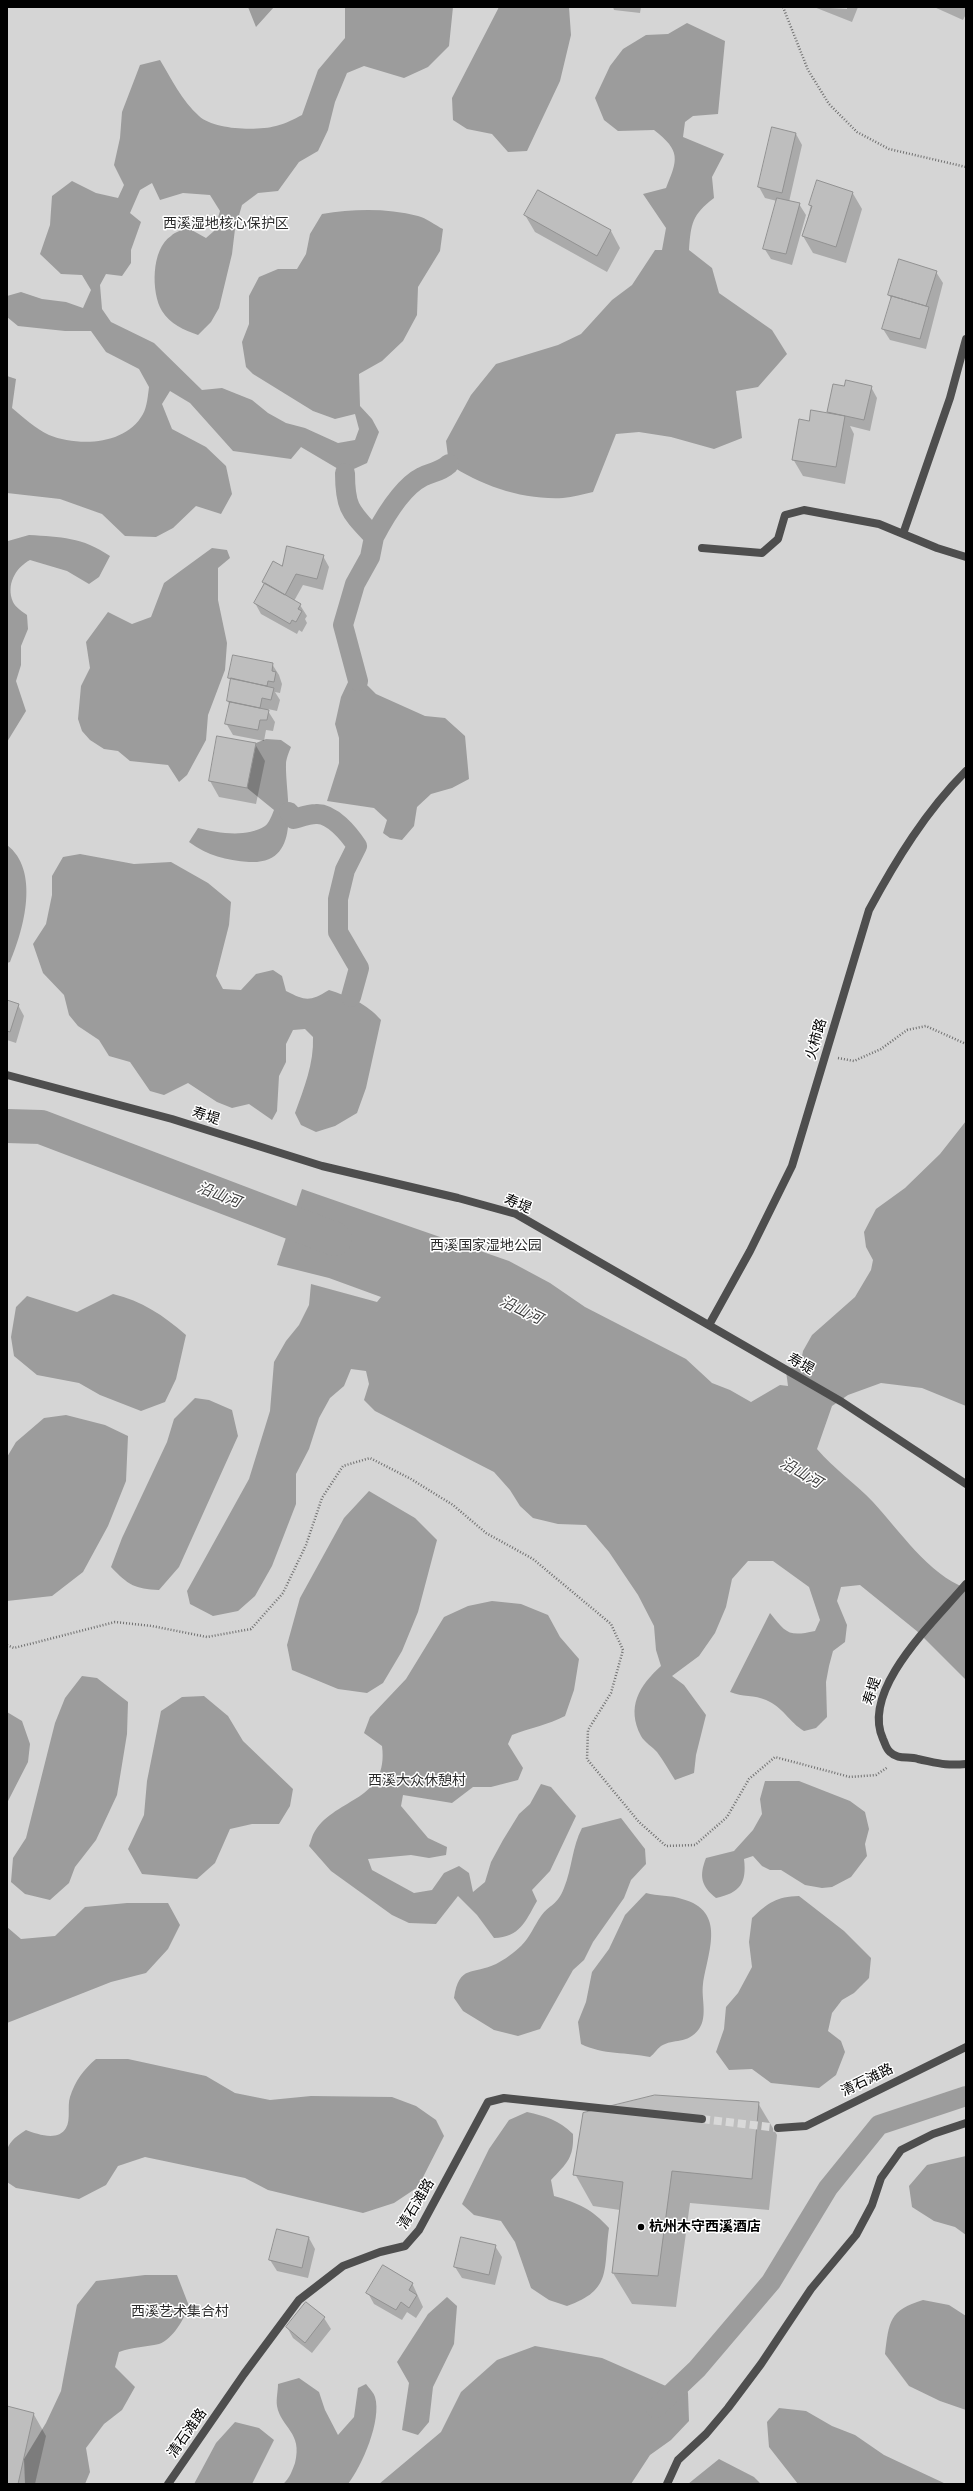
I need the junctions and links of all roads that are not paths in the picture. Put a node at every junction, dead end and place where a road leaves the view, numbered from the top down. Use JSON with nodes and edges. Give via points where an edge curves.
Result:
{"nodes":[{"id":1,"x":966,"y":339,"type":"edge"},
{"id":2,"x":903,"y":534,"type":"junction"},
{"id":3,"x":702,"y":548,"type":"dead end"},
{"id":4,"x":966,"y":557,"type":"edge"},
{"id":5,"x":966,"y":771,"type":"edge"},
{"id":6,"x":7,"y":1075,"type":"edge"},
{"id":7,"x":709,"y":1325,"type":"junction"},
{"id":8,"x":966,"y":1484,"type":"edge"},
{"id":9,"x":966,"y":1584,"type":"edge"},
{"id":10,"x":966,"y":1764,"type":"edge"},
{"id":11,"x":966,"y":2047,"type":"edge"},
{"id":12,"x":702,"y":2119,"type":"tunnel mouth"},
{"id":13,"x":966,"y":2123,"type":"edge"},
{"id":14,"x":778,"y":2128,"type":"tunnel mouth"},
{"id":15,"x":168,"y":2484,"type":"edge"},
{"id":16,"x":667,"y":2484,"type":"edge"}],
"edges":[{"from":1,"to":2,"type":"street","via":[[950,398]]},
{"from":2,"to":3,"type":"street","via":[[879,524],[804,510],[785,515],[778,539],[762,553]]},
{"from":2,"to":4,"type":"street"},
{"from":5,"to":7,"type":"street","name":"火柿路","via":[[937,802],[890,871],[869,910],[792,1166],[750,1251]]},
{"from":6,"to":7,"type":"street","name":"寿堤","via":[[172,1119],[322,1166],[516,1214]]},
{"from":7,"to":8,"type":"street","name":"寿堤","via":[[842,1402]]},
{"from":9,"to":10,"type":"street","name":"寿堤","via":[[889,1677],[878,1709],[878,1729],[889,1752],[901,1758],[917,1758],[943,1766]]},
{"from":11,"to":14,"type":"street","name":"清石滩路","via":[[806,2126]]},
{"from":12,"to":15,"type":"street","name":"清石滩路","via":[[504,2098],[488,2102],[419,2230],[405,2246],[343,2266],[299,2300]]},
{"from":13,"to":16,"type":"street","via":[[933,2134],[901,2150],[881,2178],[872,2205],[856,2235],[811,2289],[728,2408],[706,2434],[678,2460]]}]}
